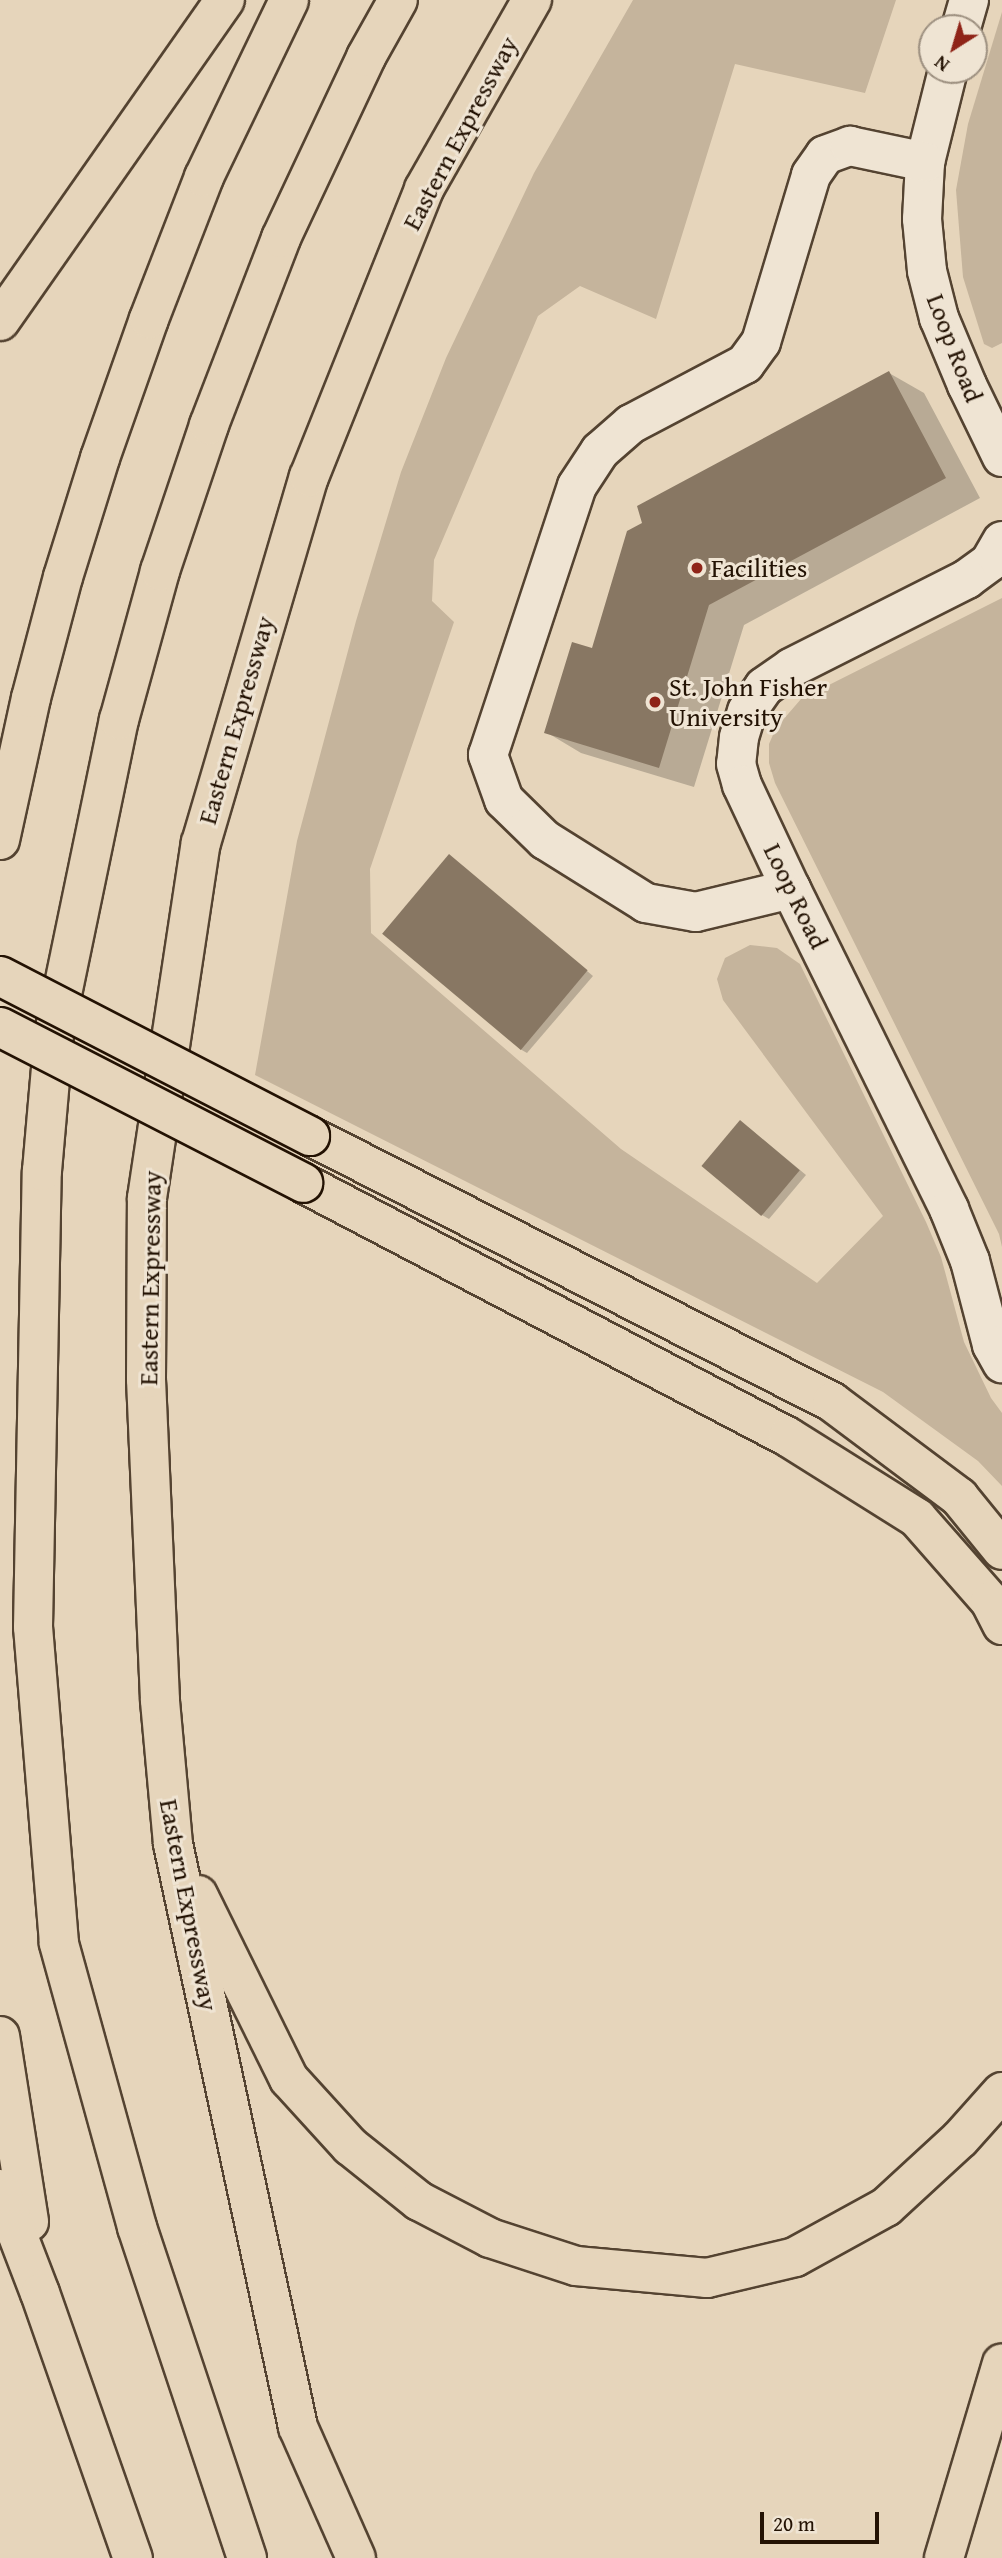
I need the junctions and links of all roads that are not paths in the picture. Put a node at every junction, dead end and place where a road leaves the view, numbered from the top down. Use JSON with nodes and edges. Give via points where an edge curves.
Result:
{"nodes":[{"id":1,"x":225,"y":0,"type":"edge"},
{"id":2,"x":289,"y":0,"type":"edge"},
{"id":3,"x":398,"y":0,"type":"edge"},
{"id":4,"x":532,"y":0,"type":"edge"},
{"id":5,"x":944,"y":84,"type":"edge"},
{"id":6,"x":925,"y":162,"type":"junction"},
{"id":7,"x":0,"y":321,"type":"edge"},
{"id":8,"x":1002,"y":457,"type":"edge"},
{"id":9,"x":1002,"y":541,"type":"edge"},
{"id":10,"x":0,"y":840,"type":"edge"},
{"id":11,"x":791,"y":889,"type":"junction"},
{"id":12,"x":0,"y":976,"type":"edge"},
{"id":13,"x":0,"y":1027,"type":"edge"},
{"id":14,"x":1002,"y":1363,"type":"edge"},
{"id":15,"x":1002,"y":1550,"type":"edge"},
{"id":16,"x":1002,"y":1625,"type":"edge"},
{"id":17,"x":173,"y":1844,"type":"junction"},
{"id":18,"x":0,"y":2035,"type":"edge"},
{"id":19,"x":1002,"y":2092,"type":"edge"},
{"id":20,"x":0,"y":2189,"type":"edge"},
{"id":21,"x":40,"y":2293,"type":"junction"},
{"id":22,"x":1002,"y":2363,"type":"edge"},
{"id":23,"x":133,"y":2558,"type":"edge"},
{"id":24,"x":247,"y":2558,"type":"edge"},
{"id":25,"x":356,"y":2558,"type":"edge"},
{"id":26,"x":944,"y":2558,"type":"edge"}],
"edges":[{"from":1,"to":7,"type":"highway"},
{"from":2,"to":10,"type":"highway","via":[[204,177],[100,458],[62,577]]},
{"from":3,"to":24,"type":"highway","via":[[366,57],[281,238],[209,425],[160,572],[119,720],[54,1033],[42,1171],[33,1626],[59,1943],[137,2227]]},
{"from":4,"to":17,"type":"highway","name":"Eastern Expressway","via":[[424,189],[309,477],[201,843],[147,1198],[146,1379],[160,1700]]},
{"from":5,"to":6,"type":"street","name":"Loop Road"},
{"from":6,"to":8,"type":"street","name":"Loop Road","via":[[922,219],[927,271],[939,318]]},
{"from":6,"to":11,"type":"street","via":[[850,146],[825,155],[811,175],[761,342],[745,364],[631,424],[600,451],[577,486],[488,755],[504,800],[545,840],[646,903],[696,912]]},
{"from":9,"to":11,"type":"street","name":"Loop Road","via":[[990,562],[967,579],[791,668],[764,687],[747,711],[736,764]]},
{"from":11,"to":14,"type":"street","name":"Loop Road","via":[[949,1209],[970,1261],[992,1345]]},
{"from":12,"to":15,"type":"highway","bridge":true,"via":[[832,1402],[959,1497]]},
{"from":13,"to":16,"type":"highway","bridge":true,"via":[[788,1437],[917,1518],[990,1601]]},
{"from":17,"to":19,"type":"highway","via":[[289,2079],[350,2146],[419,2201],[490,2238],[576,2266],[707,2277],[795,2257],[887,2207],[960,2140]]},
{"from":17,"to":25,"type":"highway","name":"Eastern Expressway","via":[[298,2427]]},
{"from":18,"to":21,"type":"highway"},
{"from":20,"to":21,"type":"highway"},
{"from":21,"to":23,"type":"highway"},
{"from":22,"to":26,"type":"highway"}]}
